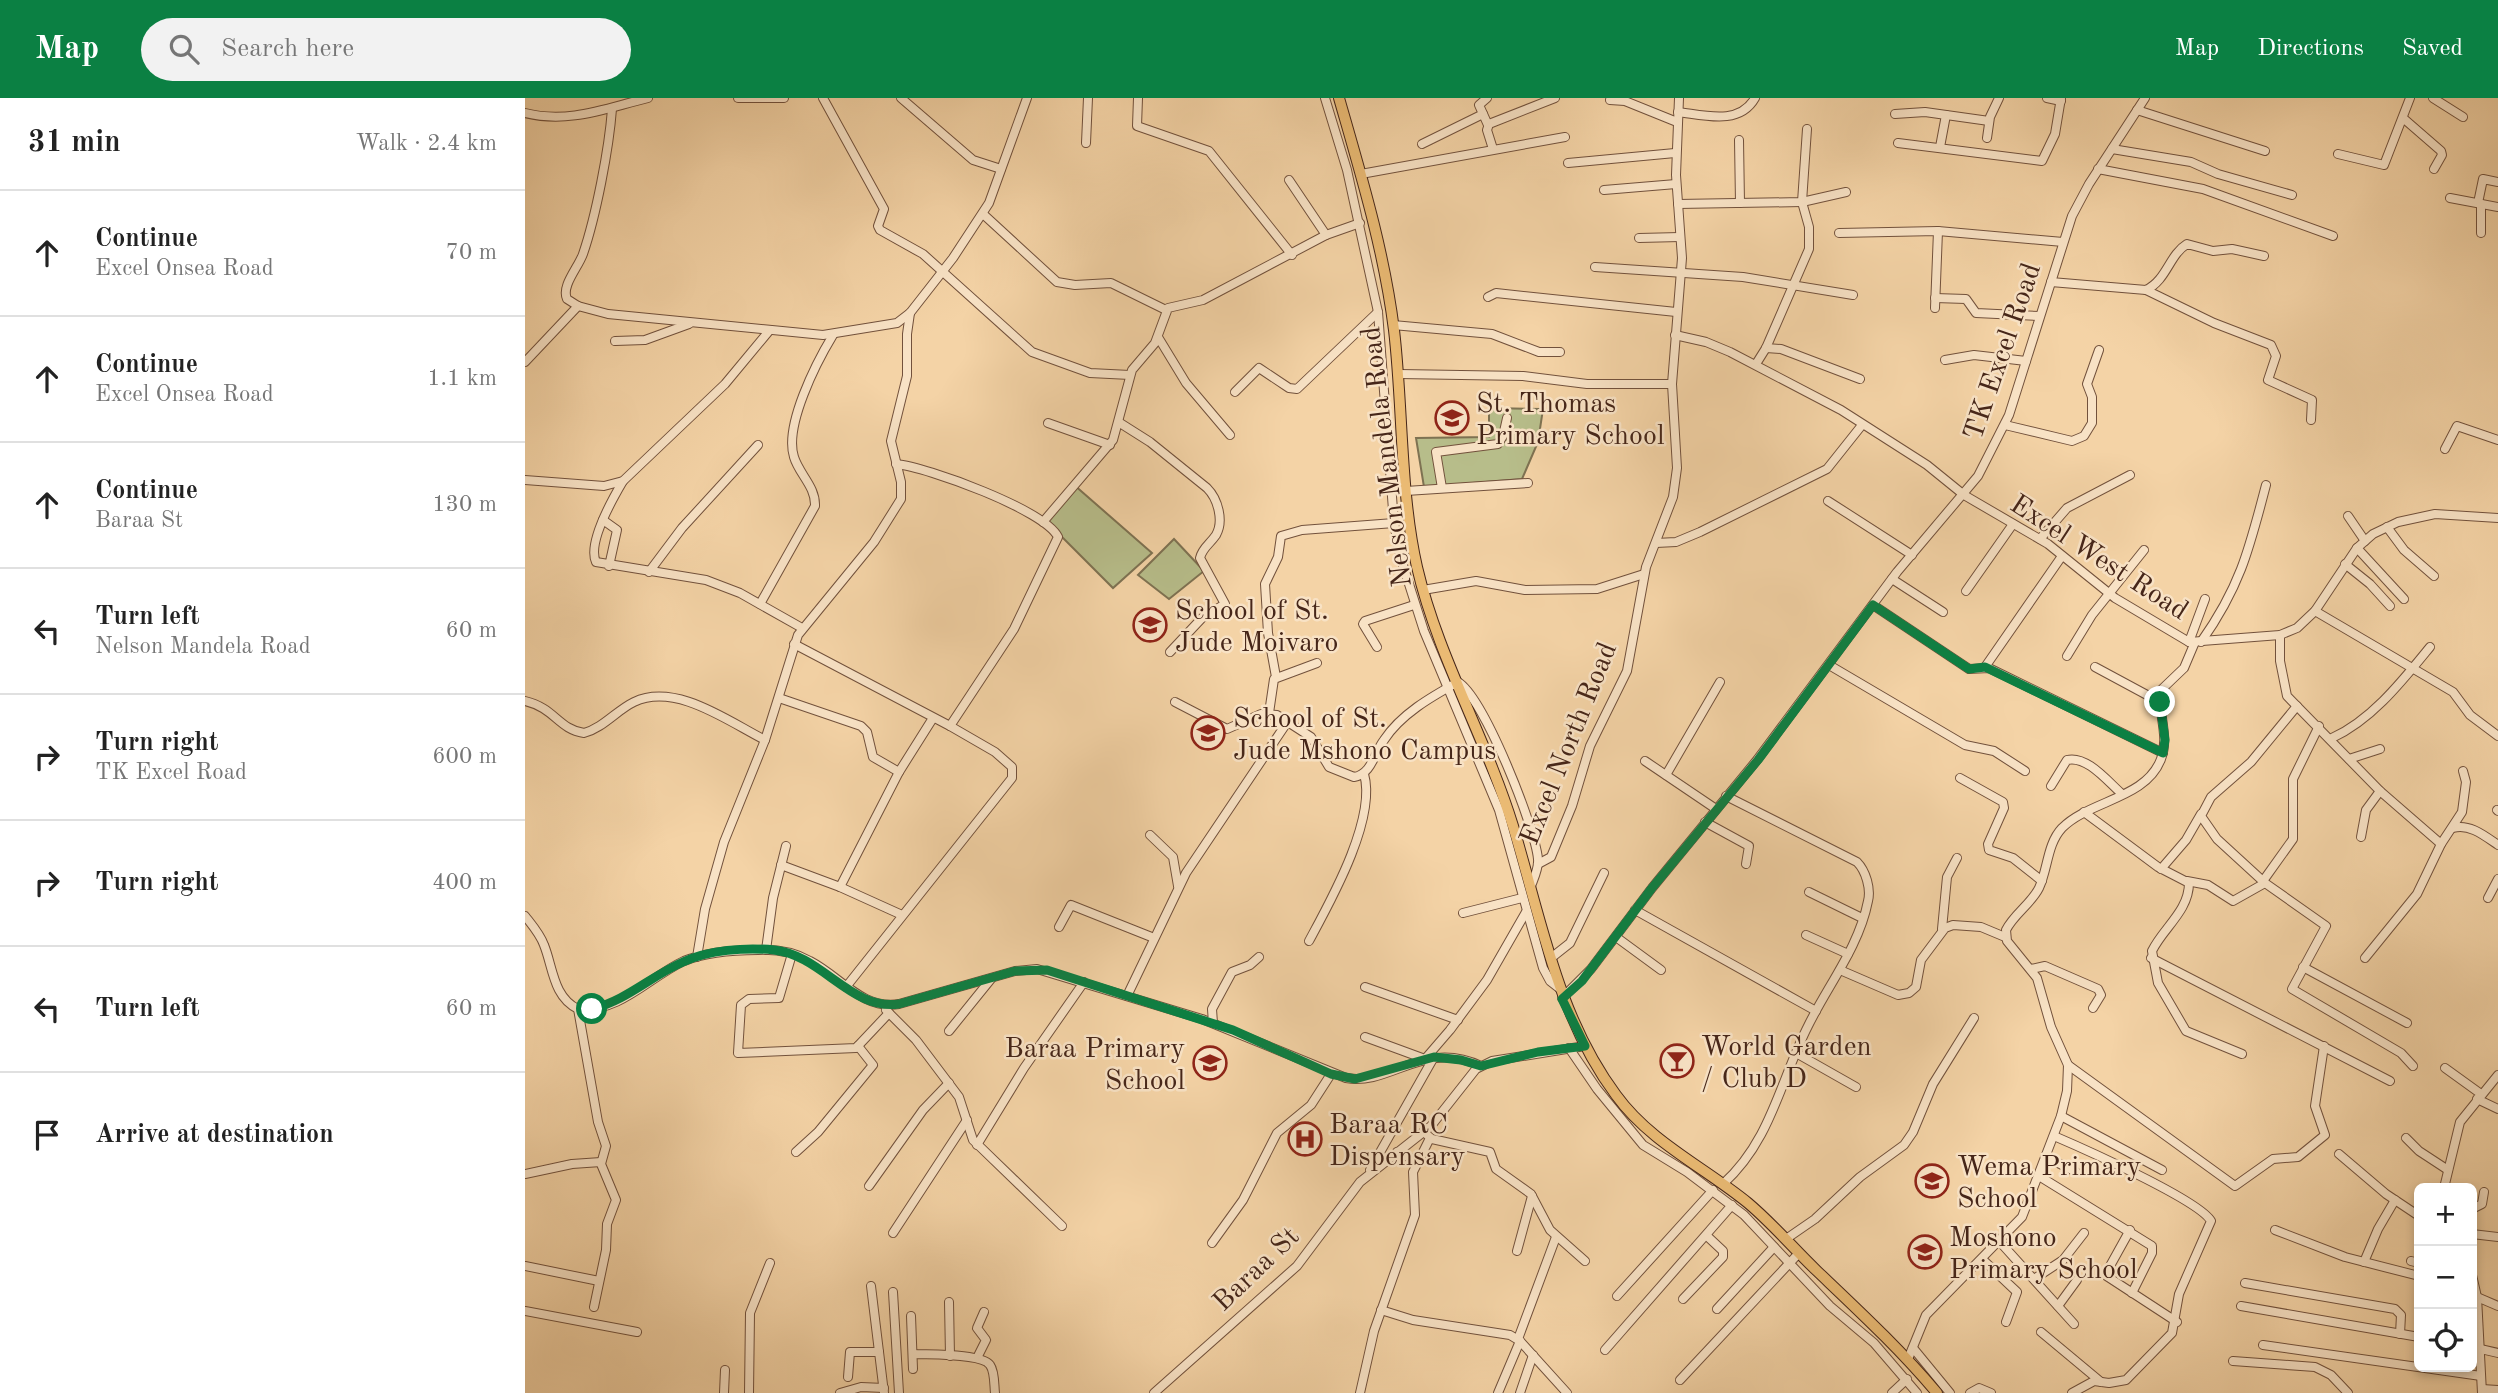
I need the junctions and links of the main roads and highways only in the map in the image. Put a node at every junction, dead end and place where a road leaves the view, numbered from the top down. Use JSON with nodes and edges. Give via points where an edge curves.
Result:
{"nodes":[{"id":1,"x":1339,"y":98,"type":"edge"},
{"id":2,"x":1937,"y":1393,"type":"edge"}],
"edges":[{"from":1,"to":2,"type":"main road","name":"Nelson Mandela Road","via":[[1385,275],[1399,374],[1406,491],[1423,590],[1453,685],[1504,798],[1561,994],[1585,1046],[1615,1094],[1642,1125],[1723,1184],[1786,1239]]}]}
